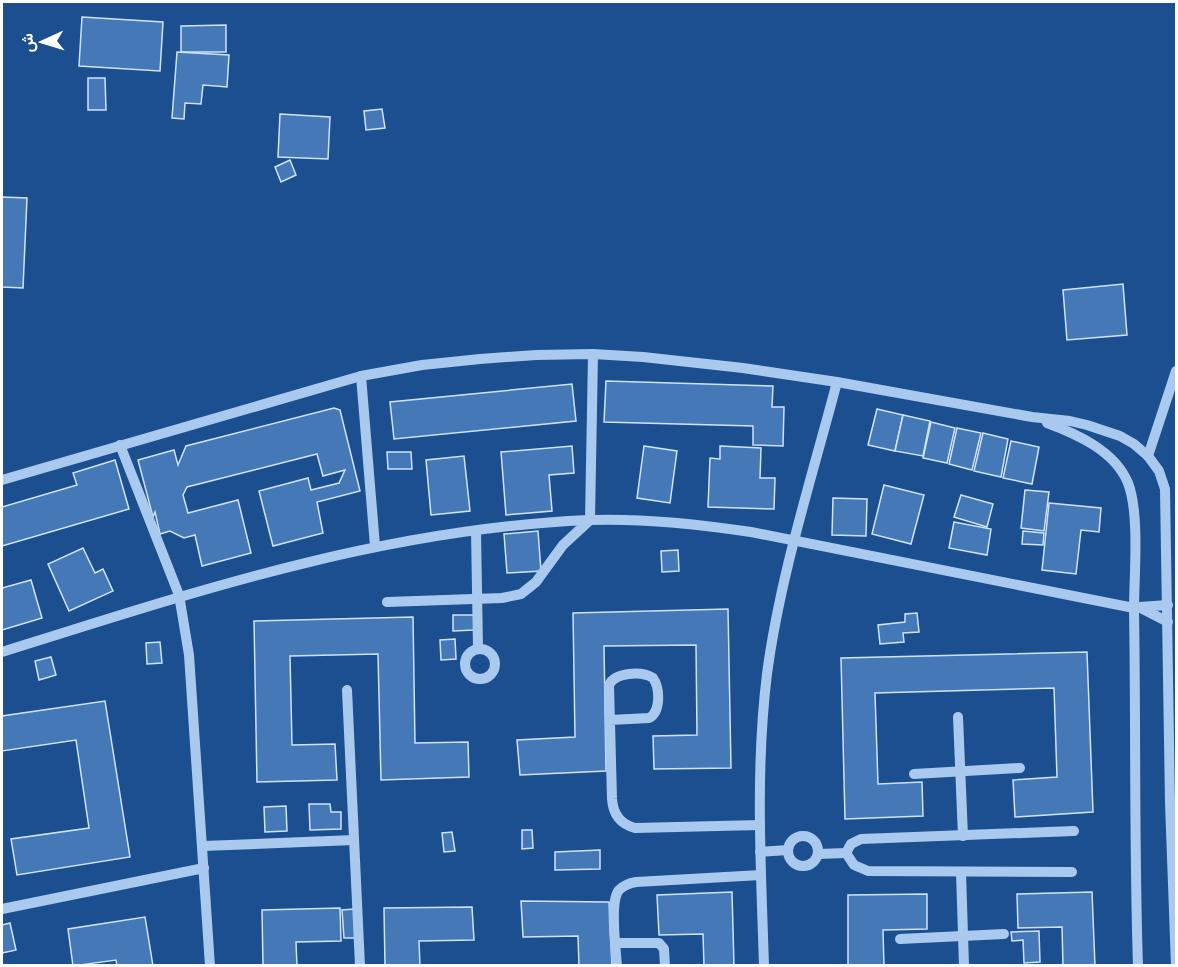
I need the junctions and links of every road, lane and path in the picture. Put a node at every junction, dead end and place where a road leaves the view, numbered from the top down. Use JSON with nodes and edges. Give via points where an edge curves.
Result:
{"nodes":[{"id":1,"x":593,"y":354,"type":"junction"},
{"id":2,"x":1176,"y":371,"type":"edge"},
{"id":3,"x":361,"y":376,"type":"junction"},
{"id":4,"x":837,"y":382,"type":"junction"},
{"id":5,"x":1032,"y":417,"type":"junction"},
{"id":6,"x":120,"y":445,"type":"junction"},
{"id":7,"x":1148,"y":456,"type":"junction"},
{"id":8,"x":2,"y":480,"type":"edge"},
{"id":9,"x":590,"y":520,"type":"junction"},
{"id":10,"x":476,"y":531,"type":"junction"},
{"id":11,"x":795,"y":541,"type":"junction"},
{"id":12,"x":375,"y":546,"type":"junction"},
{"id":13,"x":179,"y":595,"type":"junction"},
{"id":14,"x":477,"y":599,"type":"junction"},
{"id":15,"x":387,"y":602,"type":"dead end"},
{"id":16,"x":1168,"y":605,"type":"junction"},
{"id":17,"x":1134,"y":608,"type":"junction"},
{"id":18,"x":1168,"y":622,"type":"junction"},
{"id":19,"x":478,"y":649,"type":"dead end"},
{"id":20,"x":2,"y":652,"type":"edge"},
{"id":21,"x":347,"y":690,"type":"dead end"},
{"id":22,"x":958,"y":717,"type":"dead end"},
{"id":23,"x":610,"y":720,"type":"junction"},
{"id":24,"x":1020,"y":768,"type":"dead end"},
{"id":25,"x":961,"y":771,"type":"junction"},
{"id":26,"x":914,"y":774,"type":"dead end"},
{"id":27,"x":760,"y":825,"type":"junction"},
{"id":28,"x":1074,"y":831,"type":"dead end"},
{"id":29,"x":963,"y":836,"type":"junction"},
{"id":30,"x":354,"y":840,"type":"junction"},
{"id":31,"x":203,"y":846,"type":"junction"},
{"id":32,"x":788,"y":850,"type":"junction"},
{"id":33,"x":760,"y":852,"type":"junction"},
{"id":34,"x":846,"y":853,"type":"junction"},
{"id":35,"x":818,"y":854,"type":"junction"},
{"id":36,"x":204,"y":868,"type":"junction"},
{"id":37,"x":960,"y":872,"type":"junction"},
{"id":38,"x":1072,"y":872,"type":"dead end"},
{"id":39,"x":761,"y":875,"type":"junction"},
{"id":40,"x":2,"y":909,"type":"edge"},
{"id":41,"x":1004,"y":934,"type":"dead end"},
{"id":42,"x":963,"y":936,"type":"junction"},
{"id":43,"x":900,"y":939,"type":"dead end"},
{"id":44,"x":616,"y":943,"type":"junction"},
{"id":45,"x":210,"y":966,"type":"edge"},
{"id":46,"x":360,"y":966,"type":"edge"},
{"id":47,"x":617,"y":966,"type":"edge"},
{"id":48,"x":665,"y":966,"type":"edge"},
{"id":49,"x":764,"y":966,"type":"edge"},
{"id":50,"x":964,"y":966,"type":"edge"},
{"id":51,"x":1138,"y":966,"type":"edge"},
{"id":52,"x":1176,"y":966,"type":"edge"}],
"edges":[{"from":1,"to":3,"type":"street","via":[[480,358]]},
{"from":1,"to":4,"type":"street","via":[[692,362]]},
{"from":1,"to":9,"type":"street"},
{"from":2,"to":7,"type":"street"},
{"from":3,"to":6,"type":"street"},
{"from":3,"to":12,"type":"street"},
{"from":4,"to":5,"type":"street"},
{"from":4,"to":11,"type":"street"},
{"from":5,"to":7,"type":"street","via":[[1104,430],[1134,444]]},
{"from":5,"to":17,"type":"street","via":[[1099,448],[1128,482],[1134,511]]},
{"from":6,"to":8,"type":"street"},
{"from":6,"to":13,"type":"street"},
{"from":7,"to":16,"type":"street","via":[[1166,489]]},
{"from":9,"to":10,"type":"street"},
{"from":9,"to":11,"type":"street","via":[[703,525]]},
{"from":9,"to":14,"type":"street","via":[[563,545],[529,589],[511,597]]},
{"from":10,"to":12,"type":"street"},
{"from":10,"to":14,"type":"street"},
{"from":11,"to":17,"type":"street"},
{"from":11,"to":27,"type":"street","via":[[767,674]]},
{"from":12,"to":13,"type":"street"},
{"from":13,"to":20,"type":"street"},
{"from":13,"to":31,"type":"street","via":[[189,655]]},
{"from":14,"to":15,"type":"street"},
{"from":14,"to":19,"type":"street"},
{"from":16,"to":18,"type":"street"},
{"from":16,"to":18,"type":"street","via":[[1139,607]]},
{"from":17,"to":51,"type":"street"},
{"from":18,"to":52,"type":"street"},
{"from":21,"to":30,"type":"street"},
{"from":22,"to":25,"type":"street"},
{"from":23,"to":23,"type":"street","via":[[612,679],[643,675],[653,678],[657,687],[654,715]]},
{"from":23,"to":27,"type":"street","via":[[613,807],[621,821],[635,828]]},
{"from":24,"to":25,"type":"street"},
{"from":25,"to":26,"type":"street"},
{"from":25,"to":29,"type":"street"},
{"from":27,"to":33,"type":"street"},
{"from":28,"to":29,"type":"street"},
{"from":29,"to":34,"type":"street","via":[[861,840],[851,844]]},
{"from":30,"to":31,"type":"street"},
{"from":30,"to":46,"type":"street"},
{"from":31,"to":36,"type":"street"},
{"from":32,"to":33,"type":"street"},
{"from":32,"to":35,"type":"street","via":[[792,861],[801,866],[812,863]]},
{"from":32,"to":35,"type":"street","via":[[793,840],[808,837],[816,844]]},
{"from":33,"to":39,"type":"street"},
{"from":34,"to":35,"type":"street"},
{"from":34,"to":37,"type":"street","via":[[854,865],[868,871]]},
{"from":36,"to":40,"type":"street"},
{"from":36,"to":45,"type":"street"},
{"from":37,"to":38,"type":"street"},
{"from":37,"to":42,"type":"street"},
{"from":39,"to":44,"type":"street","via":[[636,882],[624,886],[614,902]]},
{"from":39,"to":49,"type":"street"},
{"from":41,"to":42,"type":"street"},
{"from":42,"to":43,"type":"street"},
{"from":42,"to":50,"type":"street"},
{"from":44,"to":47,"type":"street"},
{"from":44,"to":48,"type":"street","via":[[659,943],[664,949]]}]}
